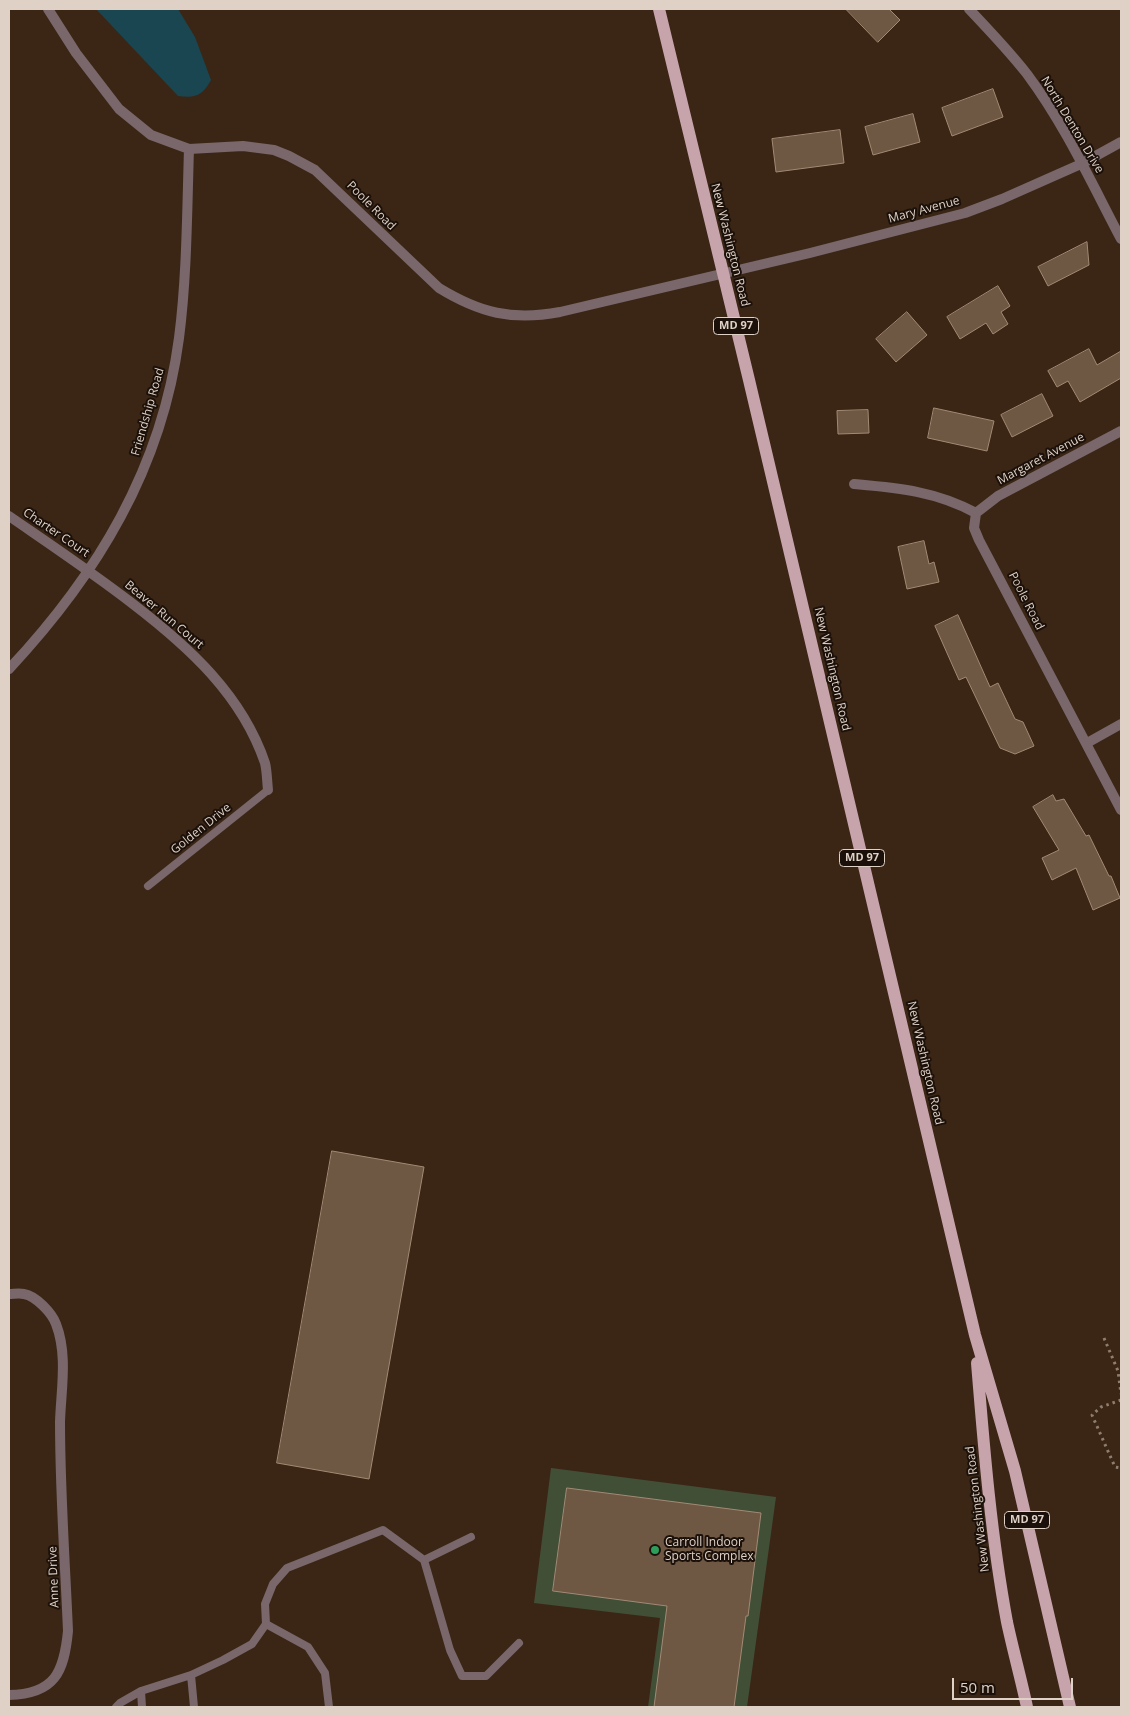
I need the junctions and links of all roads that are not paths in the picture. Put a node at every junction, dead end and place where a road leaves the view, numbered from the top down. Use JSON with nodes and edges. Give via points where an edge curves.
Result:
{"nodes":[{"id":1,"x":48,"y":9,"type":"edge"},
{"id":2,"x":659,"y":9,"type":"edge"},
{"id":3,"x":969,"y":9,"type":"edge"},
{"id":4,"x":1121,"y":142,"type":"edge"},
{"id":5,"x":189,"y":149,"type":"junction"},
{"id":6,"x":1081,"y":164,"type":"junction"},
{"id":7,"x":1121,"y":239,"type":"edge"},
{"id":8,"x":723,"y":273,"type":"junction"},
{"id":9,"x":1121,"y":431,"type":"edge"},
{"id":10,"x":854,"y":484,"type":"dead end"},
{"id":11,"x":976,"y":513,"type":"junction"},
{"id":12,"x":9,"y":516,"type":"edge"},
{"id":13,"x":89,"y":571,"type":"junction"},
{"id":14,"x":9,"y":669,"type":"edge"},
{"id":15,"x":1121,"y":724,"type":"edge"},
{"id":16,"x":1086,"y":743,"type":"junction"},
{"id":17,"x":268,"y":790,"type":"joint"},
{"id":18,"x":1121,"y":810,"type":"edge"},
{"id":19,"x":148,"y":886,"type":"dead end"},
{"id":20,"x":9,"y":1294,"type":"edge"},
{"id":21,"x":975,"y":1336,"type":"junction"},
{"id":22,"x":471,"y":1537,"type":"dead end"},
{"id":23,"x":424,"y":1560,"type":"junction"},
{"id":24,"x":266,"y":1624,"type":"junction"},
{"id":25,"x":518,"y":1643,"type":"dead end"},
{"id":26,"x":191,"y":1675,"type":"junction"},
{"id":27,"x":141,"y":1690,"type":"junction"},
{"id":28,"x":9,"y":1695,"type":"edge"},
{"id":29,"x":116,"y":1707,"type":"edge"},
{"id":30,"x":142,"y":1707,"type":"edge"},
{"id":31,"x":194,"y":1707,"type":"edge"},
{"id":32,"x":329,"y":1707,"type":"edge"},
{"id":33,"x":1027,"y":1707,"type":"edge"},
{"id":34,"x":1070,"y":1707,"type":"edge"}],
"edges":[{"from":1,"to":5,"type":"street","name":"Poole Road","via":[[76,53],[119,109],[151,136]]},
{"from":2,"to":8,"type":"main road","name":"New Washington Road","number":"MD 97"},
{"from":3,"to":6,"type":"street","name":"North Denton Drive","via":[[1028,75]]},
{"from":4,"to":6,"type":"street","name":"Mary Avenue"},
{"from":5,"to":8,"type":"street","name":"Poole Road","via":[[242,146],[274,150],[295,159],[315,170],[438,288],[472,306],[500,315],[520,317],[560,312]]},
{"from":5,"to":13,"type":"street","name":"Friendship Road","via":[[183,295],[170,390],[146,466],[127,507]]},
{"from":6,"to":7,"type":"street","name":"North Denton Drive"},
{"from":6,"to":8,"type":"street","name":"Mary Avenue","via":[[965,213]]},
{"from":8,"to":21,"type":"main road","name":"New Washington Road","number":"MD 97"},
{"from":9,"to":11,"type":"street","name":"Margaret Avenue","via":[[998,496]]},
{"from":10,"to":11,"type":"street","via":[[938,496]]},
{"from":11,"to":16,"type":"street","name":"Poole Road","via":[[974,528],[979,540]]},
{"from":12,"to":13,"type":"street","name":"Charter Court"},
{"from":13,"to":14,"type":"street","name":"Friendship Road"},
{"from":13,"to":17,"type":"street","name":"Beaver Run Court","via":[[184,645],[221,685],[254,737],[266,765]]},
{"from":15,"to":16,"type":"street"},
{"from":16,"to":18,"type":"street","name":"Poole Road"},
{"from":17,"to":19,"type":"lane","name":"Golden Drive"},
{"from":20,"to":28,"type":"street","name":"Anne Drive","via":[[26,1294],[48,1311],[56,1324],[63,1362],[60,1422],[68,1631],[59,1673],[49,1684],[20,1695]]},
{"from":21,"to":33,"type":"main road","name":"New Washington Road","number":"MD 97","via":[[997,1560],[1007,1623]]},
{"from":21,"to":34,"type":"main road","name":"New Washington Road","number":"MD 97","via":[[1015,1471]]},
{"from":22,"to":23,"type":"lane"},
{"from":23,"to":24,"type":"lane","via":[[383,1530],[287,1568],[273,1584],[265,1604]]},
{"from":23,"to":25,"type":"lane","via":[[450,1650],[462,1676],[486,1676]]},
{"from":24,"to":26,"type":"lane","via":[[252,1644]]},
{"from":24,"to":32,"type":"lane","via":[[308,1647],[324,1673]]},
{"from":26,"to":27,"type":"lane"},
{"from":26,"to":31,"type":"lane"},
{"from":27,"to":29,"type":"lane"},
{"from":27,"to":30,"type":"lane"}]}
